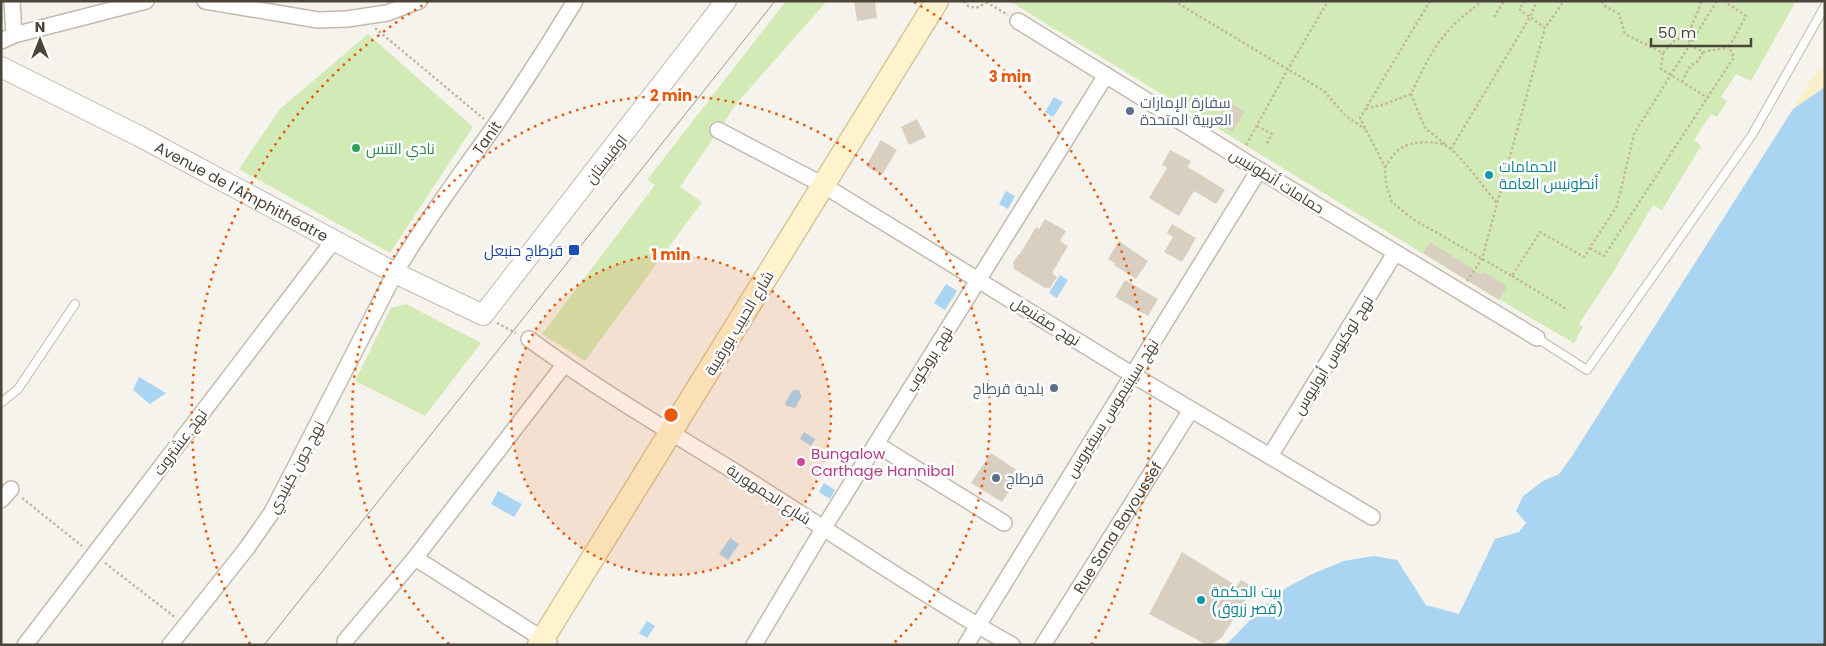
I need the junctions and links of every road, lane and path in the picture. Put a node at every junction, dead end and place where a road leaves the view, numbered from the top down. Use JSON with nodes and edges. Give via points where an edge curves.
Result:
{"nodes":[{"id":1,"x":12,"y":1,"type":"edge"},
{"id":2,"x":146,"y":1,"type":"edge"},
{"id":3,"x":205,"y":1,"type":"edge"},
{"id":4,"x":419,"y":1,"type":"edge"},
{"id":5,"x":575,"y":1,"type":"edge"},
{"id":6,"x":726,"y":1,"type":"edge"},
{"id":7,"x":964,"y":1,"type":"edge"},
{"id":8,"x":1174,"y":1,"type":"edge"},
{"id":9,"x":1328,"y":1,"type":"edge"},
{"id":10,"x":1430,"y":1,"type":"edge"},
{"id":11,"x":1482,"y":1,"type":"edge"},
{"id":12,"x":1504,"y":1,"type":"edge"},
{"id":13,"x":1525,"y":1,"type":"edge"},
{"id":14,"x":1537,"y":1,"type":"edge"},
{"id":15,"x":1564,"y":1,"type":"edge"},
{"id":16,"x":1602,"y":1,"type":"edge"},
{"id":17,"x":1702,"y":1,"type":"edge"},
{"id":18,"x":1717,"y":1,"type":"edge"},
{"id":19,"x":1724,"y":1,"type":"edge"},
{"id":20,"x":986,"y":2,"type":"edge"},
{"id":21,"x":931,"y":4,"type":"edge"},
{"id":22,"x":1825,"y":6,"type":"edge"},
{"id":23,"x":363,"y":17,"type":"junction"},
{"id":24,"x":1494,"y":17,"type":"dead end"},
{"id":25,"x":1530,"y":17,"type":"junction"},
{"id":26,"x":1018,"y":21,"type":"joint"},
{"id":27,"x":1545,"y":28,"type":"junction"},
{"id":28,"x":1688,"y":35,"type":"junction"},
{"id":29,"x":8,"y":38,"type":"edge"},
{"id":30,"x":1690,"y":45,"type":"junction"},
{"id":31,"x":1729,"y":47,"type":"junction"},
{"id":32,"x":1703,"y":52,"type":"junction"},
{"id":33,"x":1663,"y":53,"type":"junction"},
{"id":34,"x":1,"y":67,"type":"edge"},
{"id":35,"x":1288,"y":68,"type":"junction"},
{"id":36,"x":1106,"y":75,"type":"junction"},
{"id":37,"x":1671,"y":75,"type":"junction"},
{"id":38,"x":1682,"y":82,"type":"junction"},
{"id":39,"x":1411,"y":94,"type":"junction"},
{"id":40,"x":1708,"y":98,"type":"junction"},
{"id":41,"x":1366,"y":109,"type":"junction"},
{"id":42,"x":1257,"y":126,"type":"junction"},
{"id":43,"x":494,"y":127,"type":"junction"},
{"id":44,"x":1365,"y":129,"type":"junction"},
{"id":45,"x":718,"y":130,"type":"dead end"},
{"id":46,"x":1246,"y":145,"type":"dead end"},
{"id":47,"x":1266,"y":145,"type":"dead end"},
{"id":48,"x":1447,"y":145,"type":"junction"},
{"id":49,"x":1451,"y":149,"type":"junction"},
{"id":50,"x":1385,"y":167,"type":"junction"},
{"id":51,"x":1259,"y":170,"type":"junction"},
{"id":52,"x":823,"y":185,"type":"junction"},
{"id":53,"x":1497,"y":204,"type":"junction"},
{"id":54,"x":334,"y":240,"type":"junction"},
{"id":55,"x":1590,"y":248,"type":"junction"},
{"id":56,"x":1395,"y":253,"type":"junction"},
{"id":57,"x":1482,"y":259,"type":"junction"},
{"id":58,"x":396,"y":273,"type":"junction"},
{"id":59,"x":1512,"y":276,"type":"junction"},
{"id":60,"x":979,"y":280,"type":"junction"},
{"id":61,"x":1468,"y":280,"type":"dead end"},
{"id":62,"x":75,"y":304,"type":"dead end"},
{"id":63,"x":1568,"y":310,"type":"dead end"},
{"id":64,"x":483,"y":316,"type":"junction"},
{"id":65,"x":1537,"y":338,"type":"joint"},
{"id":66,"x":528,"y":339,"type":"joint"},
{"id":67,"x":564,"y":365,"type":"junction"},
{"id":68,"x":1133,"y":375,"type":"junction"},
{"id":69,"x":1,"y":404,"type":"edge"},
{"id":70,"x":1191,"y":410,"type":"junction"},
{"id":71,"x":671,"y":434,"type":"junction"},
{"id":72,"x":876,"y":444,"type":"junction"},
{"id":73,"x":1270,"y":456,"type":"junction"},
{"id":74,"x":6,"y":494,"type":"edge"},
{"id":75,"x":1372,"y":517,"type":"dead end"},
{"id":76,"x":1004,"y":523,"type":"dead end"},
{"id":77,"x":823,"y":529,"type":"junction"},
{"id":78,"x":94,"y":555,"type":"junction"},
{"id":79,"x":415,"y":558,"type":"junction"},
{"id":80,"x":978,"y":625,"type":"junction"},
{"id":81,"x":186,"y":626,"type":"junction"},
{"id":82,"x":345,"y":641,"type":"dead end"},
{"id":83,"x":545,"y":643,"type":"edge"},
{"id":84,"x":25,"y":645,"type":"edge"},
{"id":85,"x":170,"y":645,"type":"edge"},
{"id":86,"x":754,"y":645,"type":"edge"},
{"id":87,"x":966,"y":645,"type":"edge"},
{"id":88,"x":1012,"y":645,"type":"edge"},
{"id":89,"x":1043,"y":645,"type":"edge"}],
"edges":[{"from":1,"to":29,"type":"street"},
{"from":2,"to":29,"type":"street"},
{"from":3,"to":23,"type":"street","via":[[318,20]]},
{"from":4,"to":23,"type":"street","via":[[387,13]]},
{"from":5,"to":43,"type":"street","name":"Tanit"},
{"from":6,"to":64,"type":"street","name":"اوقيستان"},
{"from":7,"to":20,"type":"path","via":[[976,8]]},
{"from":8,"to":35,"type":"path"},
{"from":9,"to":35,"type":"path"},
{"from":10,"to":41,"type":"path"},
{"from":11,"to":39,"type":"path","via":[[1443,38],[1425,64]]},
{"from":12,"to":24,"type":"path"},
{"from":13,"to":25,"type":"path","via":[[1519,9]]},
{"from":14,"to":25,"type":"path"},
{"from":15,"to":27,"type":"path"},
{"from":16,"to":33,"type":"path","via":[[1619,14],[1625,34]]},
{"from":17,"to":28,"type":"path"},
{"from":18,"to":30,"type":"path"},
{"from":19,"to":31,"type":"path","via":[[1746,16]]},
{"from":20,"to":26,"type":"path"},
{"from":21,"to":52,"type":"main road","name":"شارع الحبيب بورقيبة"},
{"from":22,"to":65,"type":"lane","via":[[1752,135],[1587,370]]},
{"from":23,"to":43,"type":"path"},
{"from":25,"to":27,"type":"path"},
{"from":25,"to":49,"type":"path"},
{"from":26,"to":36,"type":"street","name":"حمامات أنطونيس"},
{"from":27,"to":53,"type":"path"},
{"from":28,"to":30,"type":"path"},
{"from":28,"to":33,"type":"path","via":[[1674,41]]},
{"from":30,"to":32,"type":"path"},
{"from":30,"to":37,"type":"path"},
{"from":31,"to":32,"type":"path"},
{"from":31,"to":40,"type":"path","via":[[1734,57]]},
{"from":32,"to":38,"type":"path","via":[[1690,66]]},
{"from":33,"to":37,"type":"path","via":[[1661,69]]},
{"from":34,"to":54,"type":"street","name":"Avenue de l'Amphithéatre"},
{"from":35,"to":42,"type":"path"},
{"from":35,"to":44,"type":"path","via":[[1324,91],[1346,116]]},
{"from":36,"to":51,"type":"street","name":"حمامات أنطونيس"},
{"from":36,"to":60,"type":"street","name":"نهج بروكوب"},
{"from":37,"to":38,"type":"path"},
{"from":37,"to":55,"type":"path","via":[[1634,134],[1617,206]]},
{"from":38,"to":40,"type":"path"},
{"from":39,"to":41,"type":"path"},
{"from":39,"to":48,"type":"path","via":[[1425,128]]},
{"from":40,"to":55,"type":"path","via":[[1604,256]]},
{"from":41,"to":44,"type":"path","via":[[1360,118]]},
{"from":42,"to":46,"type":"path"},
{"from":42,"to":47,"type":"path","via":[[1272,134]]},
{"from":43,"to":58,"type":"street","name":"Tanit","via":[[416,238]]},
{"from":44,"to":50,"type":"path"},
{"from":45,"to":52,"type":"street","name":"نهج صفنبعل"},
{"from":48,"to":49,"type":"path"},
{"from":48,"to":50,"type":"path","via":[[1424,143],[1402,147]]},
{"from":49,"to":53,"type":"path"},
{"from":50,"to":57,"type":"path","via":[[1392,202],[1413,220]]},
{"from":51,"to":56,"type":"street","name":"حمامات أنطونيس"},
{"from":51,"to":68,"type":"street","name":"نهج سيبتيموس سيفيروس"},
{"from":52,"to":60,"type":"street","name":"نهج صفنبعل"},
{"from":52,"to":71,"type":"main road","name":"شارع الحبيب بورقيبة"},
{"from":53,"to":57,"type":"path"},
{"from":54,"to":58,"type":"street","name":"Avenue de l'Amphithéatre"},
{"from":54,"to":78,"type":"street","name":"نهج عشتروت"},
{"from":55,"to":59,"type":"path","via":[[1584,257],[1540,232]]},
{"from":56,"to":65,"type":"street","name":"حمامات أنطونيس"},
{"from":56,"to":73,"type":"street","name":"نهج لوكيوس أبوليوس"},
{"from":57,"to":59,"type":"path"},
{"from":57,"to":61,"type":"path"},
{"from":58,"to":64,"type":"street","name":"Avenue de l'Amphithéatre"},
{"from":58,"to":81,"type":"street","name":"نهج جون كينيدي","via":[[280,500]]},
{"from":59,"to":63,"type":"path"},
{"from":60,"to":68,"type":"street","name":"نهج صفنبعل"},
{"from":60,"to":72,"type":"street","name":"نهج بروكوب"},
{"from":62,"to":69,"type":"lane","via":[[18,389]]},
{"from":64,"to":66,"type":"path"},
{"from":66,"to":67,"type":"street","name":"شارع الجمهورية"},
{"from":67,"to":71,"type":"street","name":"شارع الجمهورية"},
{"from":67,"to":79,"type":"street"},
{"from":68,"to":70,"type":"street","name":"نهج صفنبعل"},
{"from":68,"to":80,"type":"street","name":"نهج سيبتيموس سيفيروس"},
{"from":70,"to":73,"type":"street","name":"نهج صفنبعل"},
{"from":70,"to":89,"type":"street","name":"Rue Sana Bayoussef"},
{"from":71,"to":77,"type":"street","name":"شارع الجمهورية"},
{"from":71,"to":83,"type":"main road","name":"شارع الحبيب بورقيبة"},
{"from":72,"to":76,"type":"street"},
{"from":72,"to":77,"type":"street","name":"نهج بروكوب"},
{"from":73,"to":75,"type":"street","name":"نهج صفنبعل"},
{"from":74,"to":78,"type":"path"},
{"from":77,"to":80,"type":"street","name":"شارع الجمهورية"},
{"from":77,"to":86,"type":"street","name":"نهج بروكوب"},
{"from":78,"to":81,"type":"path"},
{"from":78,"to":84,"type":"street","name":"نهج عشتروت"},
{"from":79,"to":82,"type":"street"},
{"from":79,"to":83,"type":"street"},
{"from":80,"to":87,"type":"street","name":"نهج سيبتيموس سيفيروس"},
{"from":80,"to":88,"type":"street","name":"شارع الجمهورية"},
{"from":81,"to":85,"type":"street","name":"نهج جون كينيدي"}]}
